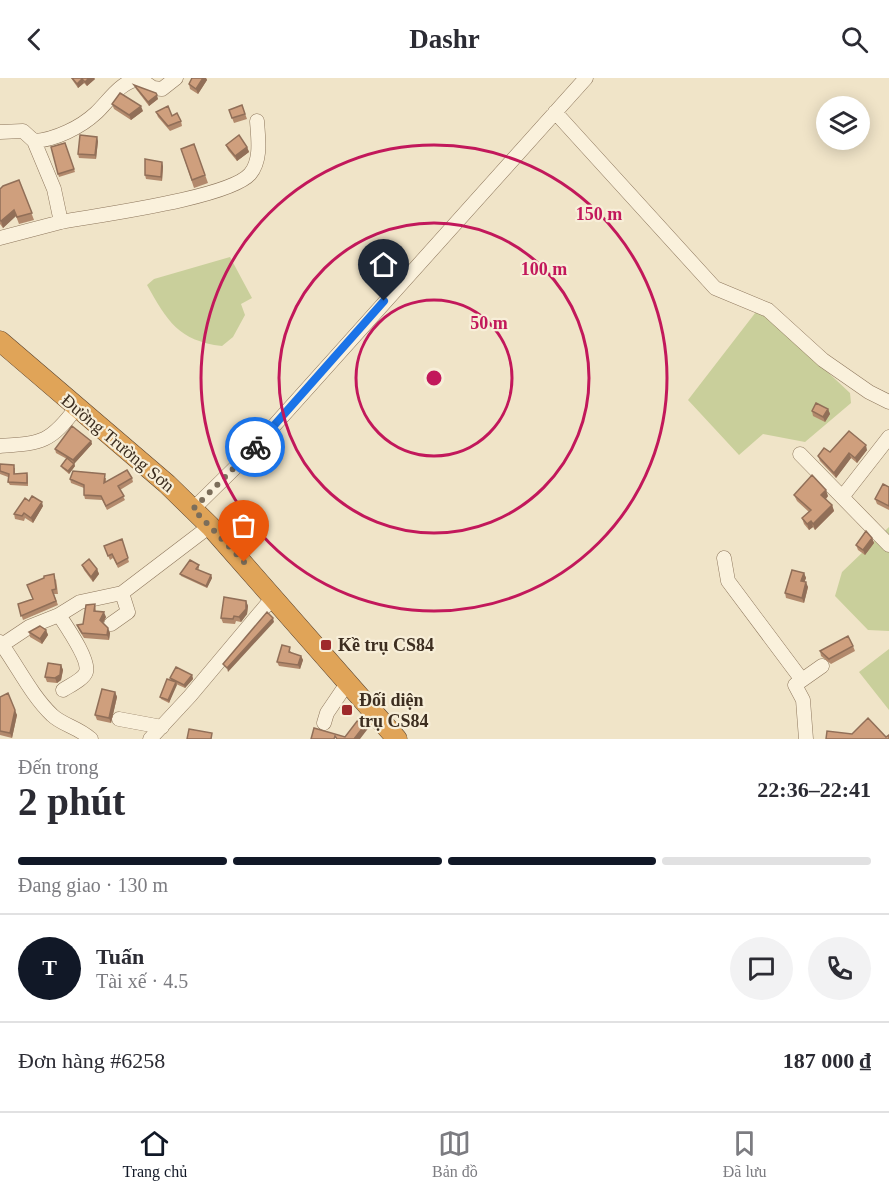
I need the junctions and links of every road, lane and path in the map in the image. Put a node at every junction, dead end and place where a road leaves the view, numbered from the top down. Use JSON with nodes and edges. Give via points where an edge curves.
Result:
{"nodes":[{"id":1,"x":176,"y":78,"type":"edge"},
{"id":2,"x":586,"y":78,"type":"edge"},
{"id":3,"x":555,"y":112,"type":"junction"},
{"id":4,"x":257,"y":120,"type":"dead end"},
{"id":5,"x":0,"y":132,"type":"edge"},
{"id":6,"x":34,"y":141,"type":"junction"},
{"id":7,"x":61,"y":222,"type":"junction"},
{"id":8,"x":0,"y":238,"type":"edge"},
{"id":9,"x":0,"y":341,"type":"edge"},
{"id":10,"x":889,"y":402,"type":"edge"},
{"id":11,"x":76,"y":408,"type":"junction"},
{"id":12,"x":889,"y":437,"type":"edge"},
{"id":13,"x":0,"y":446,"type":"edge"},
{"id":14,"x":800,"y":454,"type":"dead end"},
{"id":15,"x":843,"y":496,"type":"junction"},
{"id":16,"x":193,"y":509,"type":"junction"},
{"id":17,"x":210,"y":526,"type":"junction"},
{"id":18,"x":889,"y":545,"type":"edge"},
{"id":19,"x":724,"y":558,"type":"dead end"},
{"id":20,"x":122,"y":593,"type":"junction"},
{"id":21,"x":274,"y":596,"type":"junction"},
{"id":22,"x":59,"y":615,"type":"junction"},
{"id":23,"x":111,"y":624,"type":"dead end"},
{"id":24,"x":1,"y":643,"type":"edge"},
{"id":25,"x":822,"y":666,"type":"dead end"},
{"id":26,"x":802,"y":680,"type":"junction"},
{"id":27,"x":348,"y":682,"type":"junction"},
{"id":28,"x":63,"y":690,"type":"dead end"},
{"id":29,"x":119,"y":719,"type":"dead end"},
{"id":30,"x":324,"y":723,"type":"dead end"},
{"id":31,"x":162,"y":727,"type":"junction"},
{"id":32,"x":392,"y":737,"type":"edge"},
{"id":33,"x":91,"y":739,"type":"edge"},
{"id":34,"x":150,"y":739,"type":"edge"},
{"id":35,"x":806,"y":739,"type":"edge"}],
"edges":[{"from":1,"to":6,"type":"street","via":[[162,89],[134,80],[114,92],[80,126],[44,141]]},
{"from":2,"to":3,"type":"street"},
{"from":3,"to":10,"type":"street","via":[[715,288],[768,310],[823,360]]},
{"from":3,"to":16,"type":"street","via":[[246,458]]},
{"from":4,"to":7,"type":"street","via":[[256,162],[244,180],[190,198]]},
{"from":5,"to":6,"type":"street","via":[[23,131]]},
{"from":6,"to":7,"type":"street","via":[[54,189]]},
{"from":7,"to":8,"type":"street"},
{"from":9,"to":11,"type":"highway","name":"Đường Trường Sơn"},
{"from":11,"to":13,"type":"street","via":[[58,433],[28,444]]},
{"from":11,"to":16,"type":"highway","name":"Đường Trường Sơn"},
{"from":12,"to":15,"type":"street"},
{"from":14,"to":15,"type":"street"},
{"from":15,"to":18,"type":"street"},
{"from":16,"to":17,"type":"highway","name":"Đường Trường Sơn"},
{"from":17,"to":20,"type":"street"},
{"from":17,"to":21,"type":"highway","name":"Đường Trường Sơn"},
{"from":19,"to":26,"type":"street","via":[[728,581]]},
{"from":20,"to":22,"type":"street","via":[[80,602]]},
{"from":20,"to":23,"type":"street","via":[[128,612]]},
{"from":21,"to":27,"type":"highway","name":"Đường Trường Sơn"},
{"from":21,"to":31,"type":"street"},
{"from":22,"to":24,"type":"street"},
{"from":22,"to":28,"type":"street","via":[[79,647],[87,670]]},
{"from":24,"to":33,"type":"street","via":[[54,717],[79,728]]},
{"from":25,"to":26,"type":"street"},
{"from":26,"to":35,"type":"street","via":[[795,685],[804,700]]},
{"from":27,"to":30,"type":"street"},
{"from":27,"to":32,"type":"highway","name":"Đường Trường Sơn"},
{"from":29,"to":31,"type":"street"},
{"from":31,"to":34,"type":"street"}]}
